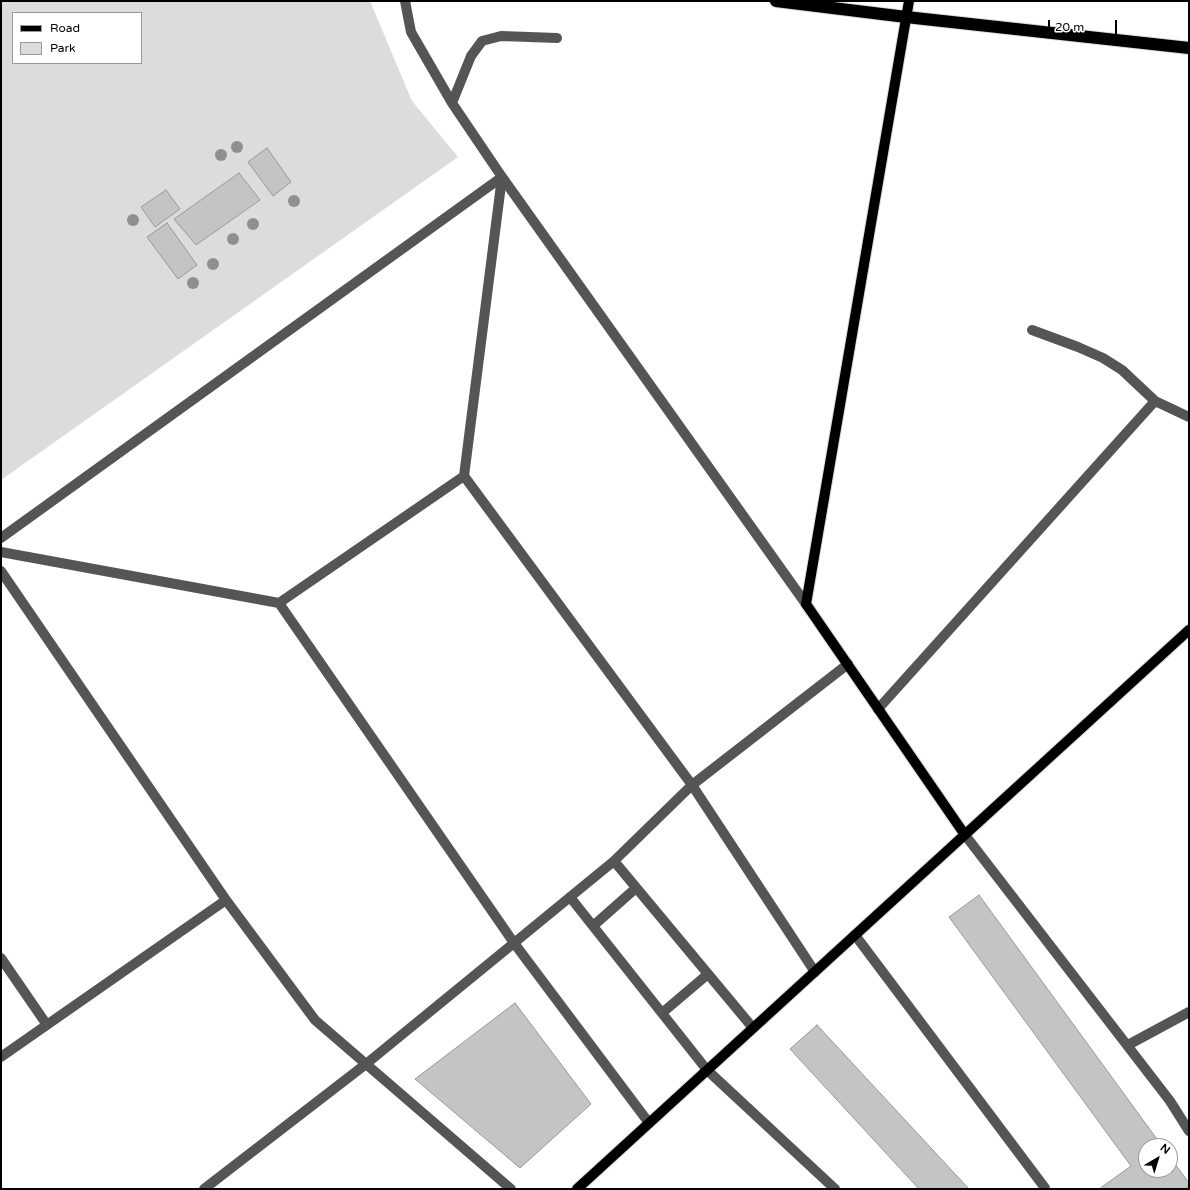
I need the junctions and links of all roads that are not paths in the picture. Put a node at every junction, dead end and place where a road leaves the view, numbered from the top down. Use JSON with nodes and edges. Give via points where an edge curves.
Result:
{"nodes":[{"id":1,"x":404,"y":1,"type":"edge"},
{"id":2,"x":776,"y":1,"type":"edge"},
{"id":3,"x":909,"y":1,"type":"edge"},
{"id":4,"x":906,"y":17,"type":"junction"},
{"id":5,"x":557,"y":38,"type":"dead end"},
{"id":6,"x":1189,"y":48,"type":"edge"},
{"id":7,"x":452,"y":103,"type":"junction"},
{"id":8,"x":502,"y":177,"type":"junction"},
{"id":9,"x":1032,"y":330,"type":"dead end"},
{"id":10,"x":1155,"y":401,"type":"junction"},
{"id":11,"x":1189,"y":417,"type":"edge"},
{"id":12,"x":464,"y":476,"type":"junction"},
{"id":13,"x":1,"y":538,"type":"edge"},
{"id":14,"x":1,"y":552,"type":"edge"},
{"id":15,"x":1,"y":571,"type":"edge"},
{"id":16,"x":279,"y":603,"type":"junction"},
{"id":17,"x":806,"y":604,"type":"junction"},
{"id":18,"x":1189,"y":630,"type":"edge"},
{"id":19,"x":848,"y":664,"type":"junction"},
{"id":20,"x":878,"y":709,"type":"junction"},
{"id":21,"x":692,"y":785,"type":"junction"},
{"id":22,"x":965,"y":835,"type":"junction"},
{"id":23,"x":614,"y":861,"type":"junction"},
{"id":24,"x":636,"y":888,"type":"junction"},
{"id":25,"x":570,"y":898,"type":"junction"},
{"id":26,"x":226,"y":900,"type":"junction"},
{"id":27,"x":593,"y":926,"type":"junction"},
{"id":28,"x":855,"y":935,"type":"junction"},
{"id":29,"x":514,"y":944,"type":"junction"},
{"id":30,"x":1,"y":958,"type":"edge"},
{"id":31,"x":815,"y":972,"type":"junction"},
{"id":32,"x":708,"y":974,"type":"junction"},
{"id":33,"x":1189,"y":1012,"type":"edge"},
{"id":34,"x":662,"y":1013,"type":"junction"},
{"id":35,"x":47,"y":1025,"type":"junction"},
{"id":36,"x":753,"y":1028,"type":"junction"},
{"id":37,"x":1128,"y":1045,"type":"junction"},
{"id":38,"x":1,"y":1057,"type":"edge"},
{"id":39,"x":366,"y":1064,"type":"junction"},
{"id":40,"x":707,"y":1070,"type":"junction"},
{"id":41,"x":649,"y":1123,"type":"junction"},
{"id":42,"x":1189,"y":1131,"type":"edge"},
{"id":43,"x":1045,"y":1188,"type":"edge"},
{"id":44,"x":204,"y":1189,"type":"edge"},
{"id":45,"x":511,"y":1189,"type":"edge"},
{"id":46,"x":576,"y":1189,"type":"edge"},
{"id":47,"x":835,"y":1189,"type":"edge"}],
"edges":[{"from":1,"to":7,"type":"street","via":[[411,32]]},
{"from":2,"to":4,"type":"highway"},
{"from":3,"to":4,"type":"main road"},
{"from":4,"to":6,"type":"highway"},
{"from":4,"to":17,"type":"main road"},
{"from":5,"to":7,"type":"street","via":[[501,36],[482,41],[471,56]]},
{"from":7,"to":8,"type":"street"},
{"from":8,"to":12,"type":"street"},
{"from":8,"to":13,"type":"street"},
{"from":8,"to":17,"type":"street"},
{"from":9,"to":10,"type":"street","via":[[1109,362],[1122,370]]},
{"from":10,"to":11,"type":"street"},
{"from":10,"to":20,"type":"street"},
{"from":12,"to":16,"type":"street"},
{"from":12,"to":21,"type":"street"},
{"from":14,"to":16,"type":"street"},
{"from":15,"to":26,"type":"street"},
{"from":16,"to":29,"type":"street"},
{"from":17,"to":19,"type":"main road"},
{"from":18,"to":22,"type":"main road"},
{"from":19,"to":20,"type":"main road"},
{"from":19,"to":21,"type":"street"},
{"from":20,"to":22,"type":"main road"},
{"from":21,"to":23,"type":"street"},
{"from":21,"to":31,"type":"street"},
{"from":22,"to":28,"type":"main road"},
{"from":22,"to":37,"type":"street"},
{"from":23,"to":24,"type":"street"},
{"from":23,"to":25,"type":"street"},
{"from":24,"to":27,"type":"street"},
{"from":24,"to":32,"type":"street"},
{"from":25,"to":27,"type":"street"},
{"from":25,"to":29,"type":"street"},
{"from":26,"to":35,"type":"street"},
{"from":26,"to":39,"type":"street","via":[[315,1020]]},
{"from":27,"to":34,"type":"street"},
{"from":28,"to":31,"type":"main road"},
{"from":28,"to":43,"type":"street"},
{"from":29,"to":39,"type":"street"},
{"from":29,"to":41,"type":"street"},
{"from":30,"to":35,"type":"street"},
{"from":31,"to":36,"type":"main road"},
{"from":32,"to":34,"type":"street"},
{"from":32,"to":36,"type":"street"},
{"from":33,"to":37,"type":"street"},
{"from":34,"to":40,"type":"street"},
{"from":35,"to":38,"type":"street"},
{"from":36,"to":40,"type":"main road"},
{"from":37,"to":42,"type":"street"},
{"from":39,"to":44,"type":"street"},
{"from":39,"to":45,"type":"street"},
{"from":40,"to":41,"type":"main road"},
{"from":40,"to":47,"type":"street"},
{"from":41,"to":46,"type":"main road"}]}
